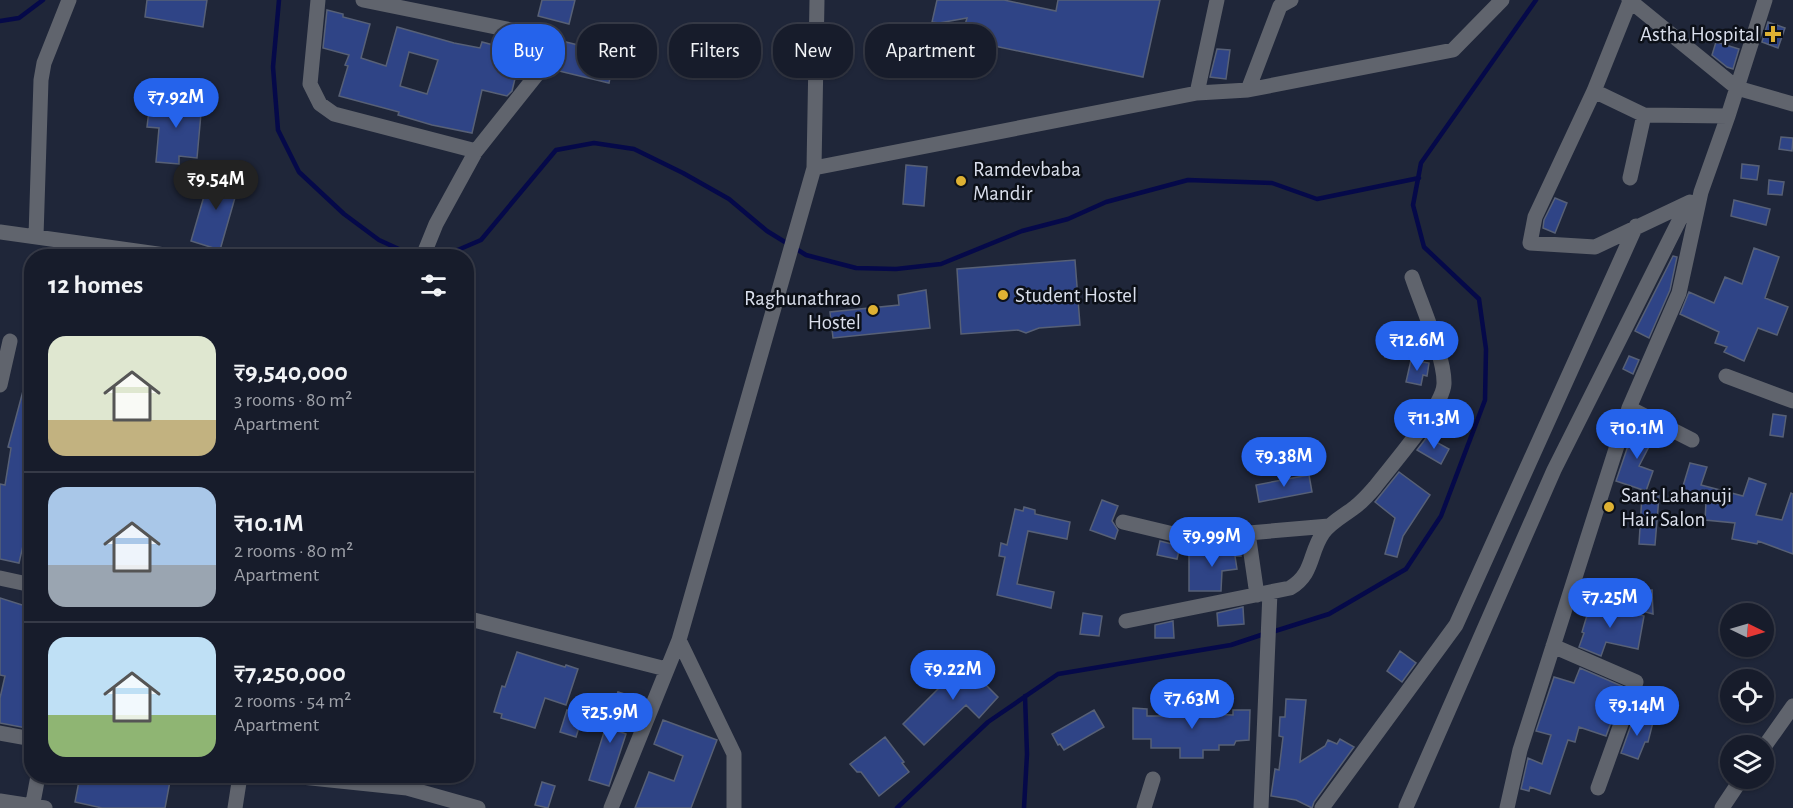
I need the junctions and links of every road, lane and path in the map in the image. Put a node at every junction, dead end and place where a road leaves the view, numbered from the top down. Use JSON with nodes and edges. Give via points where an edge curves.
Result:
{"nodes":[{"id":1,"x":69,"y":0,"type":"edge"},
{"id":2,"x":318,"y":0,"type":"edge"},
{"id":3,"x":363,"y":0,"type":"edge"},
{"id":4,"x":817,"y":0,"type":"edge"},
{"id":5,"x":1217,"y":0,"type":"edge"},
{"id":6,"x":1503,"y":0,"type":"edge"},
{"id":7,"x":1629,"y":0,"type":"edge"},
{"id":8,"x":1765,"y":0,"type":"edge"},
{"id":9,"x":1284,"y":2,"type":"edge"},
{"id":10,"x":1737,"y":88,"type":"junction"},
{"id":11,"x":1248,"y":90,"type":"junction"},
{"id":12,"x":1594,"y":91,"type":"junction"},
{"id":13,"x":1197,"y":93,"type":"junction"},
{"id":14,"x":1793,"y":104,"type":"edge"},
{"id":15,"x":1644,"y":115,"type":"junction"},
{"id":16,"x":1728,"y":116,"type":"junction"},
{"id":17,"x":476,"y":151,"type":"junction"},
{"id":18,"x":814,"y":168,"type":"junction"},
{"id":19,"x":1630,"y":178,"type":"dead end"},
{"id":20,"x":1701,"y":192,"type":"junction"},
{"id":21,"x":1688,"y":203,"type":"junction"},
{"id":22,"x":1636,"y":226,"type":"junction"},
{"id":23,"x":0,"y":232,"type":"edge"},
{"id":24,"x":36,"y":236,"type":"junction"},
{"id":25,"x":124,"y":249,"type":"edge"},
{"id":26,"x":426,"y":249,"type":"edge"},
{"id":27,"x":1412,"y":278,"type":"dead end"},
{"id":28,"x":10,"y":341,"type":"dead end"},
{"id":29,"x":1726,"y":376,"type":"dead end"},
{"id":30,"x":0,"y":385,"type":"edge"},
{"id":31,"x":1793,"y":401,"type":"edge"},
{"id":32,"x":1629,"y":408,"type":"junction"},
{"id":33,"x":1692,"y":440,"type":"dead end"},
{"id":34,"x":1123,"y":522,"type":"dead end"},
{"id":35,"x":1329,"y":526,"type":"junction"},
{"id":36,"x":1248,"y":533,"type":"junction"},
{"id":37,"x":0,"y":578,"type":"edge"},
{"id":38,"x":24,"y":583,"type":"edge"},
{"id":39,"x":1263,"y":593,"type":"junction"},
{"id":40,"x":474,"y":620,"type":"edge"},
{"id":41,"x":1126,"y":621,"type":"dead end"},
{"id":42,"x":679,"y":640,"type":"junction"},
{"id":43,"x":1553,"y":646,"type":"junction"},
{"id":44,"x":666,"y":669,"type":"junction"},
{"id":45,"x":1793,"y":706,"type":"edge"},
{"id":46,"x":0,"y":733,"type":"edge"},
{"id":47,"x":1772,"y":735,"type":"edge"},
{"id":48,"x":24,"y":737,"type":"edge"},
{"id":49,"x":1153,"y":779,"type":"dead end"},
{"id":50,"x":38,"y":783,"type":"edge"},
{"id":51,"x":239,"y":783,"type":"edge"},
{"id":52,"x":412,"y":783,"type":"edge"},
{"id":53,"x":1598,"y":788,"type":"dead end"},
{"id":54,"x":1735,"y":789,"type":"edge"},
{"id":55,"x":0,"y":801,"type":"edge"},
{"id":56,"x":36,"y":807,"type":"edge"},
{"id":57,"x":1406,"y":807,"type":"edge"},
{"id":58,"x":235,"y":808,"type":"edge"},
{"id":59,"x":478,"y":808,"type":"edge"},
{"id":60,"x":611,"y":808,"type":"edge"},
{"id":61,"x":734,"y":808,"type":"edge"},
{"id":62,"x":1144,"y":808,"type":"edge"},
{"id":63,"x":1261,"y":808,"type":"edge"},
{"id":64,"x":1322,"y":808,"type":"edge"},
{"id":65,"x":1507,"y":808,"type":"edge"},
{"id":66,"x":1722,"y":808,"type":"edge"}],
"edges":[{"from":1,"to":24,"type":"street","via":[[44,63]]},
{"from":2,"to":17,"type":"street","via":[[310,84],[320,104],[334,114]]},
{"from":3,"to":17,"type":"street","via":[[536,35],[544,54],[542,68]]},
{"from":4,"to":18,"type":"street"},
{"from":5,"to":13,"type":"street"},
{"from":6,"to":11,"type":"street","via":[[1453,50]]},
{"from":7,"to":10,"type":"street"},
{"from":7,"to":12,"type":"street"},
{"from":8,"to":10,"type":"street"},
{"from":9,"to":11,"type":"street"},
{"from":10,"to":14,"type":"street"},
{"from":10,"to":16,"type":"street"},
{"from":11,"to":13,"type":"street"},
{"from":12,"to":15,"type":"street"},
{"from":12,"to":22,"type":"street","via":[[1535,217],[1530,243],[1594,247]]},
{"from":13,"to":18,"type":"street"},
{"from":15,"to":16,"type":"street"},
{"from":15,"to":19,"type":"street"},
{"from":16,"to":20,"type":"street"},
{"from":17,"to":26,"type":"street"},
{"from":18,"to":42,"type":"street"},
{"from":20,"to":21,"type":"street"},
{"from":20,"to":32,"type":"street","via":[[1679,293]]},
{"from":21,"to":22,"type":"street"},
{"from":21,"to":57,"type":"street","via":[[1554,470]]},
{"from":22,"to":64,"type":"street","via":[[1456,625]]},
{"from":23,"to":24,"type":"street"},
{"from":24,"to":25,"type":"street"},
{"from":27,"to":35,"type":"street","via":[[1442,367],[1444,386],[1437,405],[1375,487]]},
{"from":28,"to":30,"type":"street"},
{"from":29,"to":31,"type":"street"},
{"from":32,"to":33,"type":"street"},
{"from":32,"to":43,"type":"street"},
{"from":34,"to":36,"type":"street","via":[[1190,538]]},
{"from":35,"to":36,"type":"street"},
{"from":35,"to":39,"type":"street","via":[[1301,581],[1290,588]]},
{"from":36,"to":39,"type":"street"},
{"from":37,"to":38,"type":"street"},
{"from":39,"to":41,"type":"street"},
{"from":39,"to":63,"type":"street","via":[[1270,608]]},
{"from":40,"to":44,"type":"street"},
{"from":42,"to":44,"type":"street"},
{"from":42,"to":61,"type":"street","via":[[734,754]]},
{"from":43,"to":53,"type":"street","via":[[1636,682]]},
{"from":43,"to":65,"type":"street","via":[[1520,750]]},
{"from":44,"to":60,"type":"street"},
{"from":45,"to":47,"type":"street"},
{"from":46,"to":48,"type":"street"},
{"from":49,"to":62,"type":"street"},
{"from":50,"to":56,"type":"street"},
{"from":51,"to":58,"type":"street"},
{"from":52,"to":59,"type":"street"},
{"from":54,"to":66,"type":"street"},
{"from":55,"to":56,"type":"street"}]}
